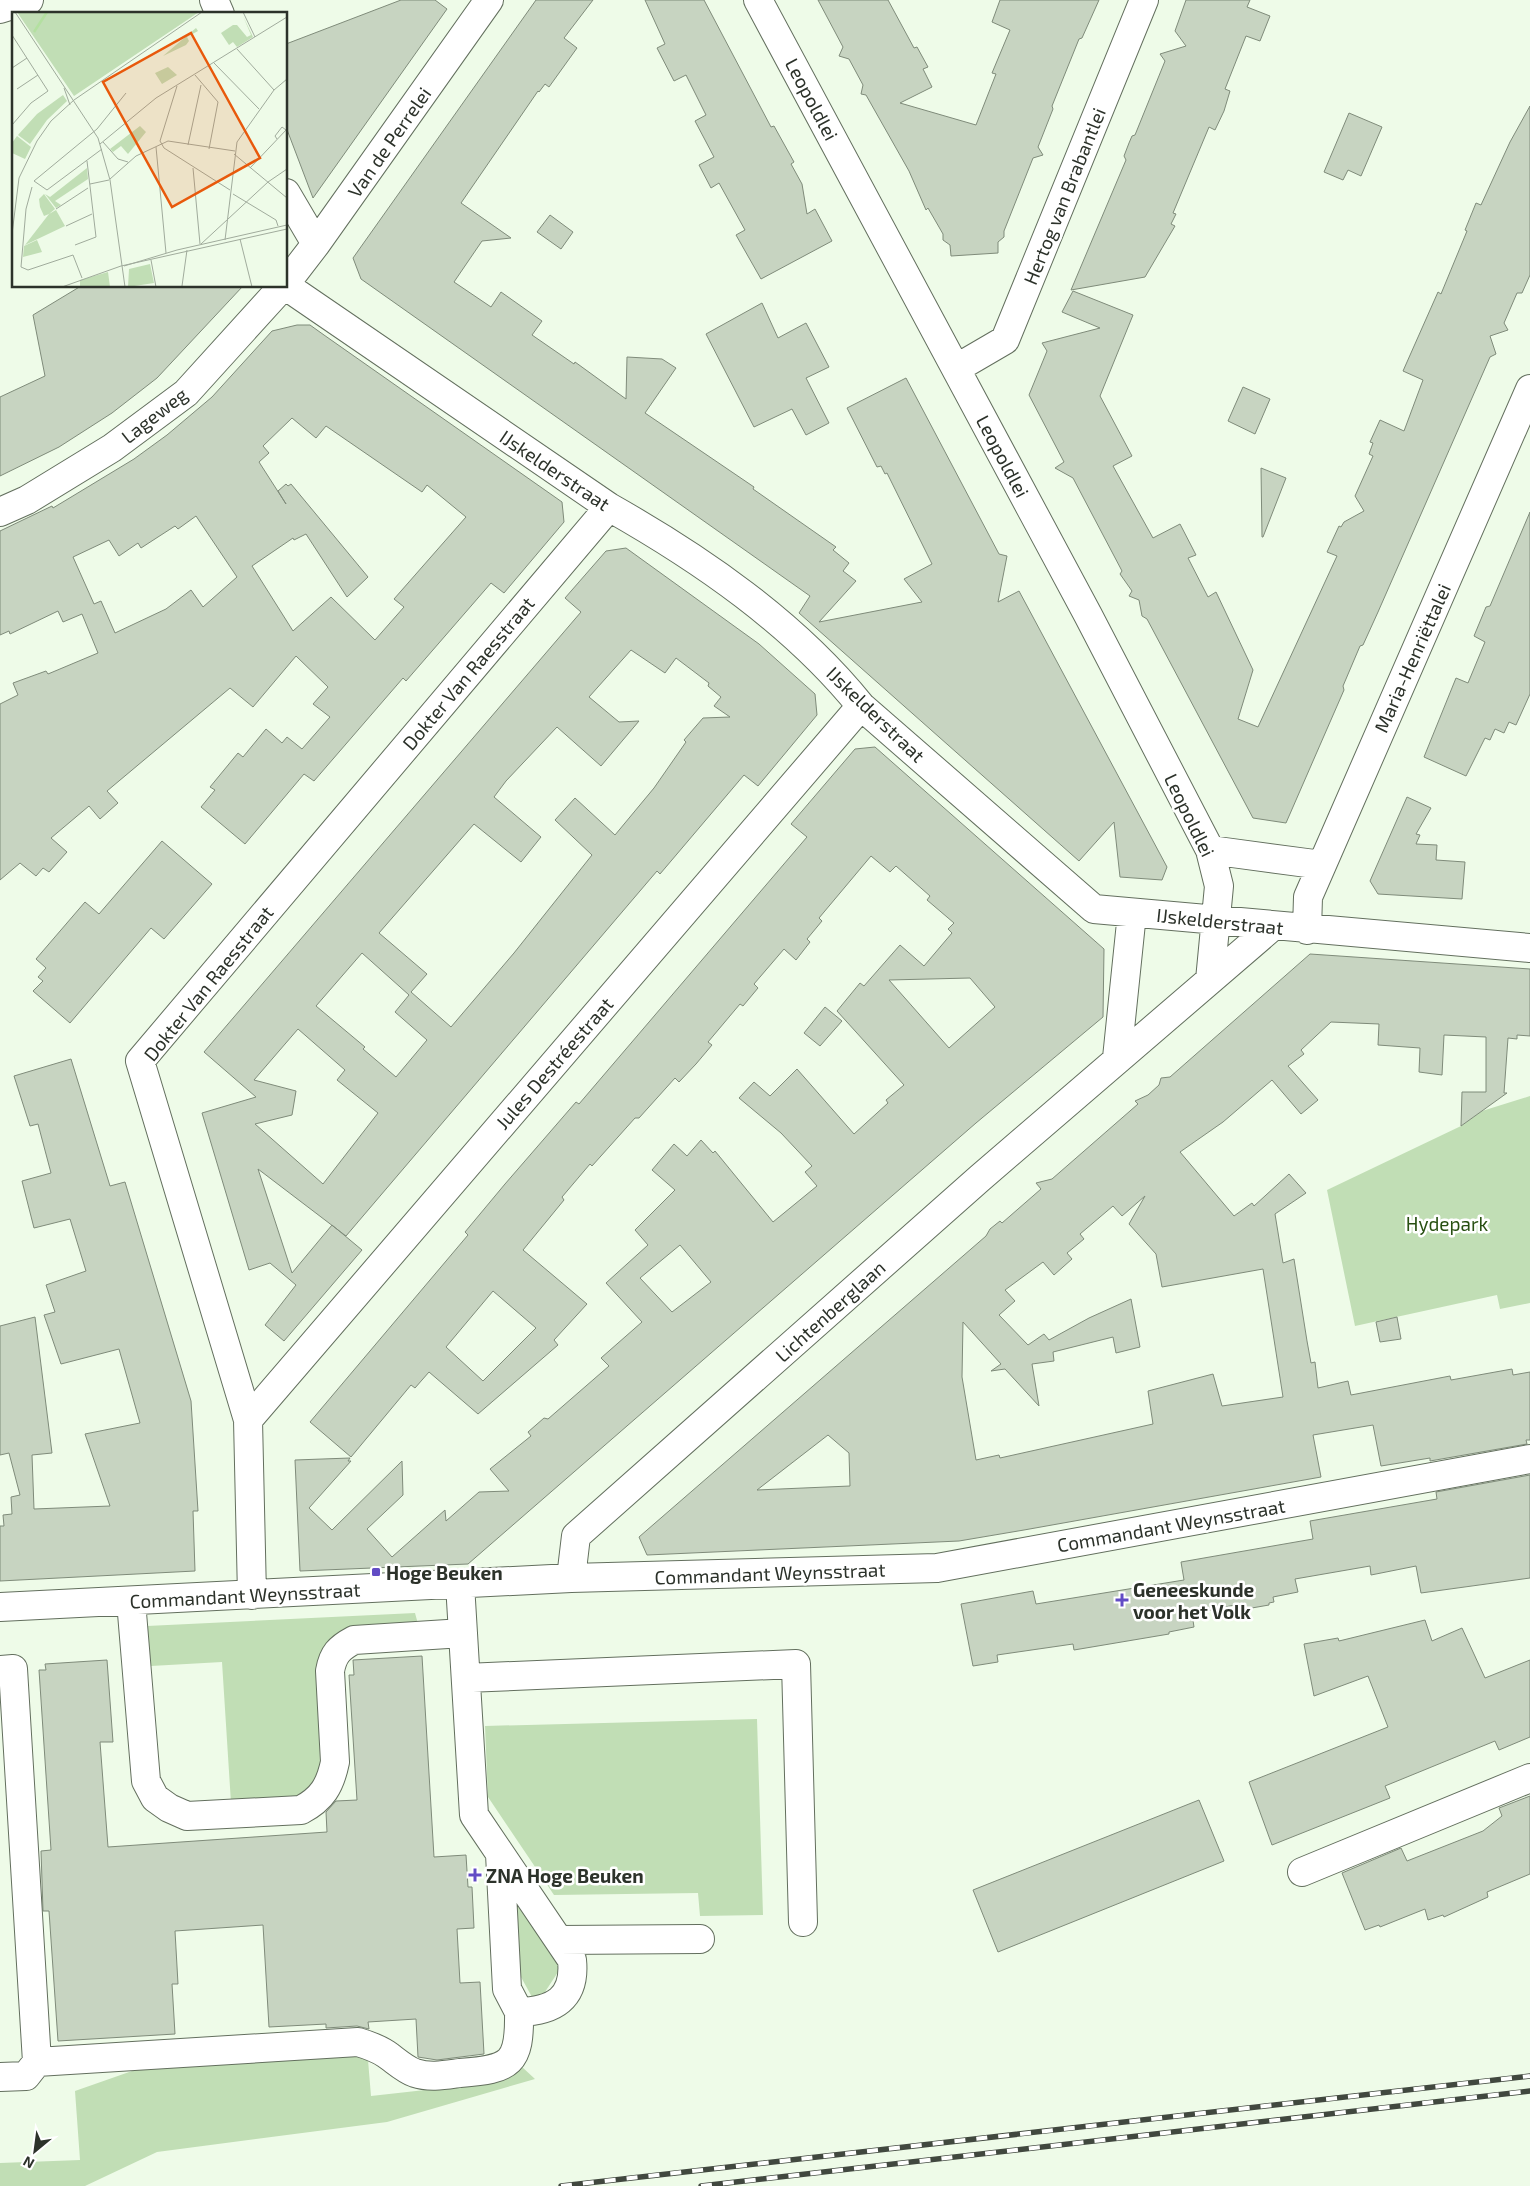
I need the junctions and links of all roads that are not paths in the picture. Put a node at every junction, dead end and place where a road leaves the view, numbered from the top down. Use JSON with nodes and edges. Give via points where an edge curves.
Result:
{"nodes":[{"id":1,"x":29,"y":0,"type":"edge"},
{"id":2,"x":214,"y":0,"type":"edge"},
{"id":3,"x":489,"y":0,"type":"edge"},
{"id":4,"x":758,"y":0,"type":"edge"},
{"id":5,"x":1144,"y":0,"type":"edge"},
{"id":6,"x":0,"y":9,"type":"edge"},
{"id":7,"x":219,"y":12,"type":"edge"},
{"id":8,"x":288,"y":195,"type":"edge"},
{"id":9,"x":316,"y":244,"type":"junction"},
{"id":10,"x":288,"y":281,"type":"edge"},
{"id":11,"x":288,"y":287,"type":"edge"},
{"id":12,"x":282,"y":288,"type":"edge"},
{"id":13,"x":957,"y":368,"type":"junction"},
{"id":14,"x":1530,"y":389,"type":"edge"},
{"id":15,"x":608,"y":507,"type":"junction"},
{"id":16,"x":0,"y":512,"type":"edge"},
{"id":17,"x":861,"y":706,"type":"junction"},
{"id":18,"x":1210,"y":850,"type":"junction"},
{"id":19,"x":1322,"y":865,"type":"junction"},
{"id":20,"x":1132,"y":913,"type":"junction"},
{"id":21,"x":1216,"y":921,"type":"junction"},
{"id":22,"x":1273,"y":926,"type":"junction"},
{"id":23,"x":1307,"y":930,"type":"junction"},
{"id":24,"x":1530,"y":948,"type":"edge"},
{"id":25,"x":1210,"y":980,"type":"junction"},
{"id":26,"x":1117,"y":1058,"type":"junction"},
{"id":27,"x":248,"y":1420,"type":"junction"},
{"id":28,"x":1530,"y":1460,"type":"edge"},
{"id":29,"x":571,"y":1578,"type":"junction"},
{"id":30,"x":460,"y":1584,"type":"junction"},
{"id":31,"x":252,"y":1595,"type":"junction"},
{"id":32,"x":132,"y":1601,"type":"junction"},
{"id":33,"x":0,"y":1608,"type":"edge"},
{"id":34,"x":463,"y":1633,"type":"junction"},
{"id":35,"x":0,"y":1670,"type":"edge"},
{"id":36,"x":466,"y":1678,"type":"junction"},
{"id":37,"x":1530,"y":1778,"type":"edge"},
{"id":38,"x":500,"y":1854,"type":"junction"},
{"id":39,"x":1302,"y":1872,"type":"dead end"},
{"id":40,"x":803,"y":1922,"type":"dead end"},
{"id":41,"x":700,"y":1939,"type":"dead end"},
{"id":42,"x":559,"y":1940,"type":"junction"},
{"id":43,"x":519,"y":2012,"type":"junction"},
{"id":44,"x":37,"y":2062,"type":"junction"},
{"id":45,"x":0,"y":2077,"type":"edge"}],
"edges":[{"from":1,"to":6,"type":"street"},
{"from":2,"to":7,"type":"street"},
{"from":3,"to":9,"type":"street","name":"Van de Perrelei"},
{"from":4,"to":13,"type":"street","name":"Leopoldlei"},
{"from":5,"to":13,"type":"street","name":"Hertog van Brabantlei","via":[[1005,340]]},
{"from":8,"to":9,"type":"street"},
{"from":9,"to":10,"type":"street","name":"Van de Perrelei"},
{"from":11,"to":15,"type":"street","name":"IJskelderstraat"},
{"from":12,"to":16,"type":"street","name":"Lageweg","via":[[186,392],[112,448],[27,500]]},
{"from":13,"to":18,"type":"street","name":"Leopoldlei"},
{"from":14,"to":19,"type":"street","name":"Maria-Henriëttalei"},
{"from":15,"to":17,"type":"street","name":"IJskelderstraat","via":[[661,536],[768,614],[837,677]]},
{"from":15,"to":27,"type":"street","name":"Dokter Van Raesstraat","via":[[140,1060]]},
{"from":17,"to":20,"type":"street","name":"IJskelderstraat","via":[[1094,909]]},
{"from":17,"to":27,"type":"street","name":"Jules Destréestraat"},
{"from":18,"to":19,"type":"street"},
{"from":18,"to":21,"type":"street","name":"Leopoldlei","via":[[1219,886]]},
{"from":19,"to":23,"type":"street","name":"Maria-Henriëttalei","via":[[1308,897]]},
{"from":20,"to":21,"type":"street","name":"IJskelderstraat"},
{"from":20,"to":26,"type":"street"},
{"from":21,"to":22,"type":"street","name":"IJskelderstraat"},
{"from":21,"to":25,"type":"street"},
{"from":22,"to":23,"type":"street","name":"IJskelderstraat"},
{"from":22,"to":25,"type":"street","name":"Lichtenberglaan"},
{"from":23,"to":24,"type":"street","name":"IJskelderstraat"},
{"from":25,"to":26,"type":"street","name":"Lichtenberglaan"},
{"from":26,"to":29,"type":"street","name":"Lichtenberglaan","via":[[576,1536]]},
{"from":27,"to":31,"type":"street","name":"Dokter Van Raesstraat"},
{"from":28,"to":29,"type":"street","name":"Commandant Weynsstraat","via":[[937,1568]]},
{"from":29,"to":30,"type":"street","name":"Commandant Weynsstraat"},
{"from":30,"to":31,"type":"street","name":"Commandant Weynsstraat"},
{"from":30,"to":34,"type":"street"},
{"from":31,"to":32,"type":"street","name":"Commandant Weynsstraat"},
{"from":32,"to":33,"type":"street","name":"Commandant Weynsstraat"},
{"from":32,"to":34,"type":"street","via":[[146,1781],[155,1798],[187,1816],[301,1810],[315,1803],[332,1777],[335,1762],[330,1671],[333,1656],[354,1640]]},
{"from":34,"to":36,"type":"street"},
{"from":35,"to":44,"type":"street","via":[[14,1669]]},
{"from":36,"to":38,"type":"street","via":[[474,1815]]},
{"from":36,"to":40,"type":"street","via":[[796,1664]]},
{"from":37,"to":39,"type":"street"},
{"from":38,"to":42,"type":"street"},
{"from":38,"to":43,"type":"street","via":[[507,1989]]},
{"from":41,"to":42,"type":"street"},
{"from":42,"to":43,"type":"street","via":[[572,1960],[574,1977],[566,1992],[556,2004],[540,2011]]},
{"from":43,"to":44,"type":"street","via":[[519,2040],[515,2054],[493,2071],[432,2076],[414,2072],[374,2047],[358,2042]]},
{"from":44,"to":45,"type":"street","via":[[26,2076]]}]}
